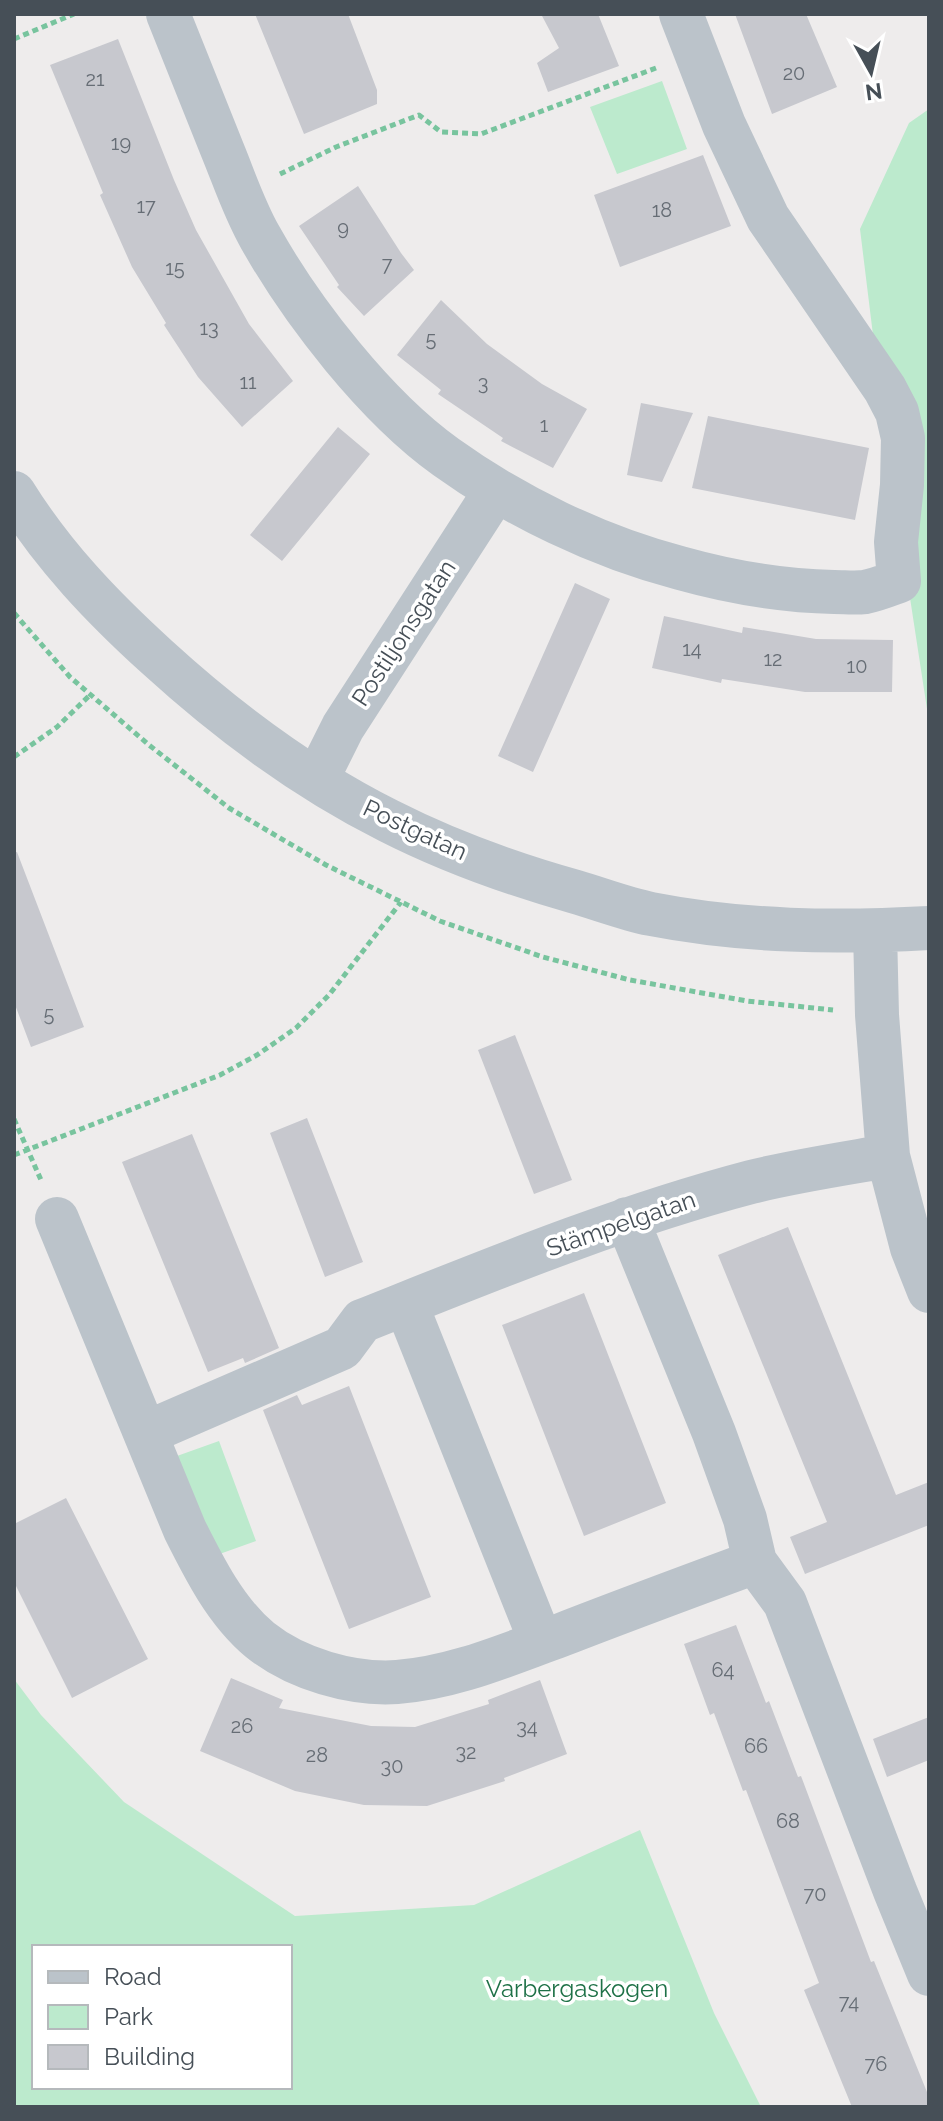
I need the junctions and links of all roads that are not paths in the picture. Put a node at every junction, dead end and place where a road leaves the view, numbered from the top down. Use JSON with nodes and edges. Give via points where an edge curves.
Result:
{"nodes":[{"id":1,"x":168,"y":14,"type":"edge"},
{"id":2,"x":688,"y":34,"type":"edge"},
{"id":3,"x":496,"y":490,"type":"junction"},
{"id":4,"x":14,"y":493,"type":"edge"},
{"id":5,"x":317,"y":779,"type":"junction"},
{"id":6,"x":929,"y":928,"type":"edge"},
{"id":7,"x":875,"y":931,"type":"junction"},
{"id":8,"x":888,"y":1156,"type":"junction"},
{"id":9,"x":57,"y":1219,"type":"road end"},
{"id":10,"x":627,"y":1219,"type":"junction"},
{"id":11,"x":929,"y":1291,"type":"edge"},
{"id":12,"x":406,"y":1304,"type":"junction"},
{"id":13,"x":146,"y":1433,"type":"junction"},
{"id":14,"x":755,"y":1562,"type":"junction"},
{"id":15,"x":541,"y":1642,"type":"junction"},
{"id":16,"x":929,"y":1974,"type":"edge"}],
"edges":[{"from":1,"to":3,"type":"street","via":[[240,194],[289,283],[359,375],[400,418],[445,457]]},
{"from":2,"to":3,"type":"street","via":[[768,218],[897,412],[903,438],[896,542],[899,581],[864,592],[814,592],[706,575],[599,541]]},
{"from":3,"to":5,"type":"street","name":"Postiljonsgatan","via":[[343,727]]},
{"from":4,"to":5,"type":"street","name":"Postgatan","via":[[76,578],[124,627],[243,731]]},
{"from":5,"to":7,"type":"street","name":"Postgatan","via":[[449,849],[650,914],[744,927]]},
{"from":6,"to":7,"type":"street","name":"Postgatan"},
{"from":7,"to":8,"type":"street"},
{"from":8,"to":10,"type":"street","name":"Stämpelgatan","via":[[754,1181]]},
{"from":8,"to":11,"type":"street"},
{"from":9,"to":13,"type":"street"},
{"from":10,"to":12,"type":"street","name":"Stämpelgatan"},
{"from":10,"to":14,"type":"street","via":[[714,1433]]},
{"from":12,"to":13,"type":"street","name":"Stämpelgatan","via":[[362,1321],[342,1348]]},
{"from":12,"to":15,"type":"street"},
{"from":13,"to":15,"type":"street","via":[[205,1569],[242,1623],[292,1659],[362,1681],[393,1682],[447,1675]]},
{"from":14,"to":15,"type":"street"},
{"from":14,"to":16,"type":"street","via":[[787,1607]]}]}
